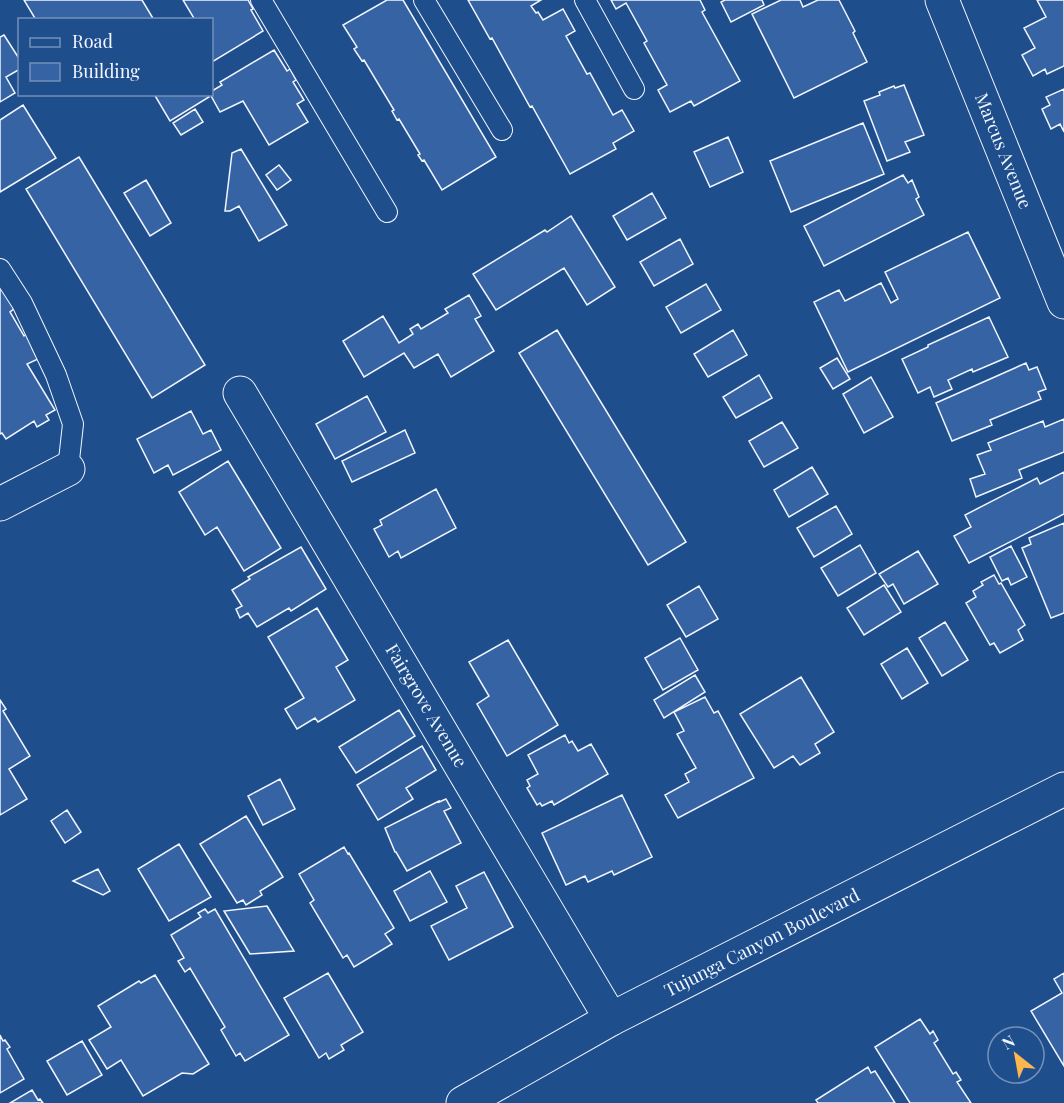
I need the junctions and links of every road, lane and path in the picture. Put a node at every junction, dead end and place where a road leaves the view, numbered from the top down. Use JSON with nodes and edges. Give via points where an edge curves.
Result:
{"nodes":[{"id":1,"x":261,"y":0,"type":"edge"},
{"id":2,"x":424,"y":0,"type":"edge"},
{"id":3,"x":585,"y":0,"type":"edge"},
{"id":4,"x":942,"y":0,"type":"edge"},
{"id":5,"x":634,"y":89,"type":"dead end"},
{"id":6,"x":502,"y":130,"type":"dead end"},
{"id":7,"x":387,"y":212,"type":"dead end"},
{"id":8,"x":0,"y":269,"type":"edge"},
{"id":9,"x":1064,"y":302,"type":"edge"},
{"id":10,"x":240,"y":393,"type":"dead end"},
{"id":11,"x":68,"y":469,"type":"joint"},
{"id":12,"x":0,"y":504,"type":"edge"},
{"id":13,"x":1064,"y":789,"type":"edge"},
{"id":14,"x":611,"y":1019,"type":"junction"},
{"id":15,"x":463,"y":1103,"type":"edge"}],
"edges":[{"from":1,"to":7,"type":"lane"},
{"from":2,"to":6,"type":"lane"},
{"from":3,"to":5,"type":"lane"},
{"from":4,"to":9,"type":"street","name":"Marcus Avenue"},
{"from":8,"to":11,"type":"lane","via":[[22,303],[52,365],[74,424]]},
{"from":10,"to":14,"type":"street","name":"Fairgrove Avenue"},
{"from":11,"to":12,"type":"street"},
{"from":13,"to":14,"type":"street","name":"Tujunga Canyon Boulevard"},
{"from":14,"to":15,"type":"street","name":"Tujunga Canyon Boulevard"}]}
